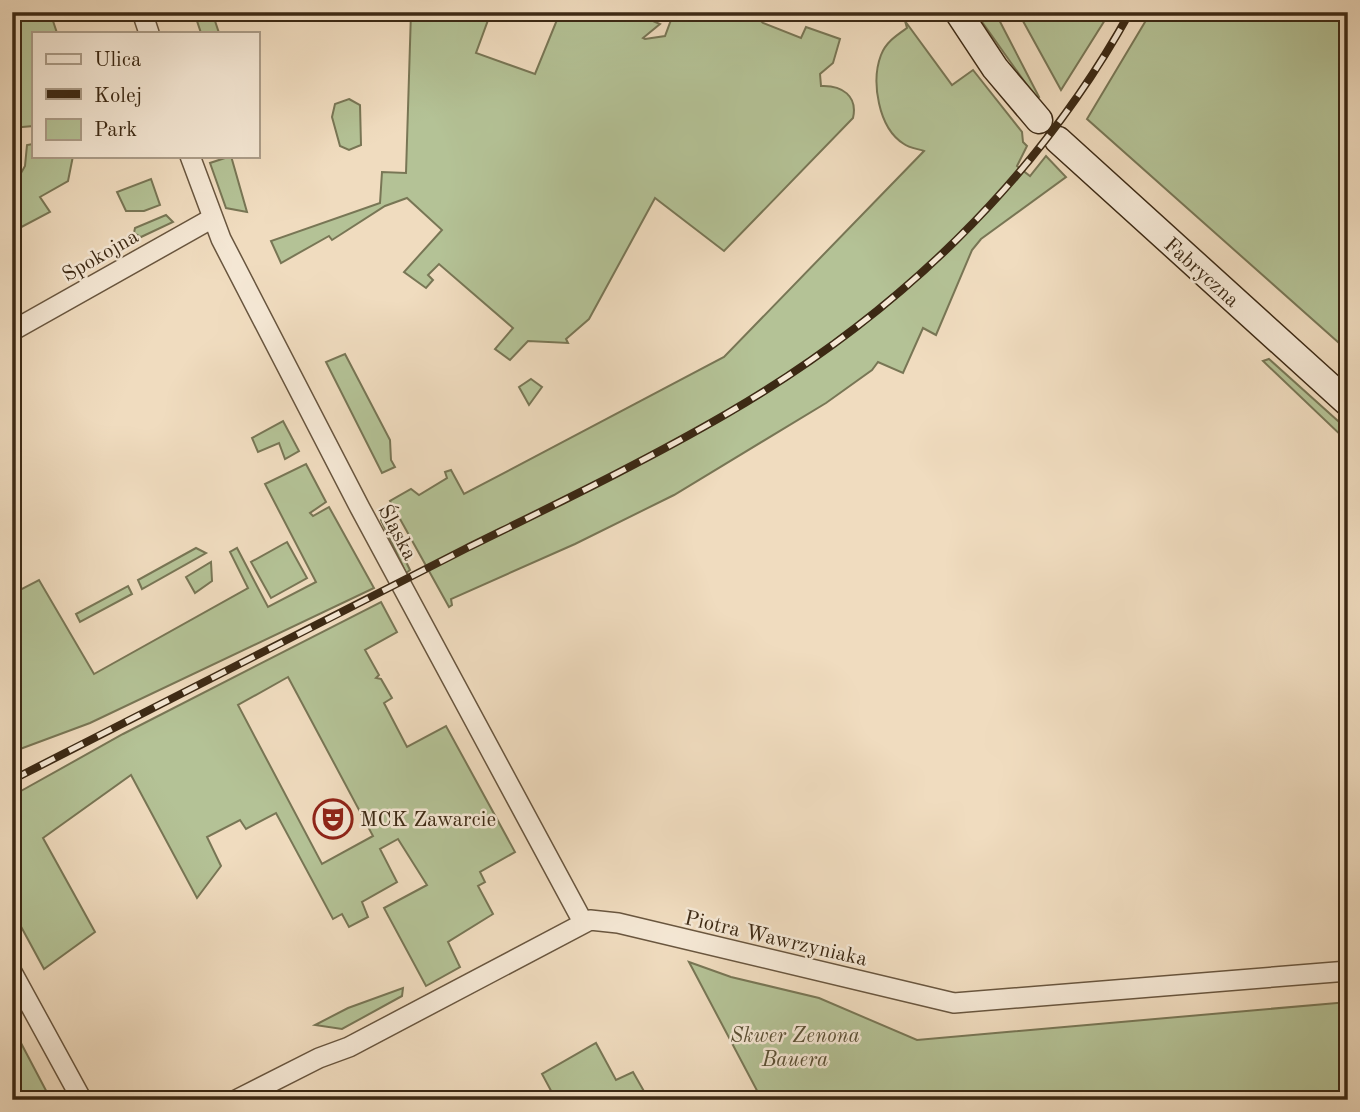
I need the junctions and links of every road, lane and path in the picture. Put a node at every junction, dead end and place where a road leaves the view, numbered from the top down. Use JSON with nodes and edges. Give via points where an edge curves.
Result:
{"nodes":[{"id":1,"x":142,"y":12,"type":"edge"},
{"id":2,"x":958,"y":12,"type":"edge"},
{"id":3,"x":149,"y":32,"type":"edge"},
{"id":4,"x":1038,"y":120,"type":"dead end"},
{"id":5,"x":1058,"y":140,"type":"dead end"},
{"id":6,"x":191,"y":158,"type":"edge"},
{"id":7,"x":211,"y":219,"type":"junction"},
{"id":8,"x":12,"y":331,"type":"edge"},
{"id":9,"x":1348,"y":403,"type":"edge"},
{"id":10,"x":583,"y":922,"type":"junction"},
{"id":11,"x":1348,"y":971,"type":"edge"},
{"id":12,"x":12,"y":972,"type":"edge"},
{"id":13,"x":82,"y":1100,"type":"edge"},
{"id":14,"x":236,"y":1100,"type":"edge"}],
"edges":[{"from":1,"to":3,"type":"street"},
{"from":2,"to":4,"type":"street","via":[[995,68]]},
{"from":5,"to":9,"type":"street","name":"Fabryczna"},
{"from":6,"to":7,"type":"street","name":"Śląska"},
{"from":7,"to":8,"type":"street","name":"Spokojna"},
{"from":7,"to":10,"type":"street","name":"Śląska"},
{"from":10,"to":11,"type":"street","name":"Piotra Wawrzyniaka","via":[[618,923],[954,1003]]},
{"from":10,"to":14,"type":"street","name":"Piotra Wawrzyniaka","via":[[349,1047]]},
{"from":12,"to":13,"type":"street"}]}
